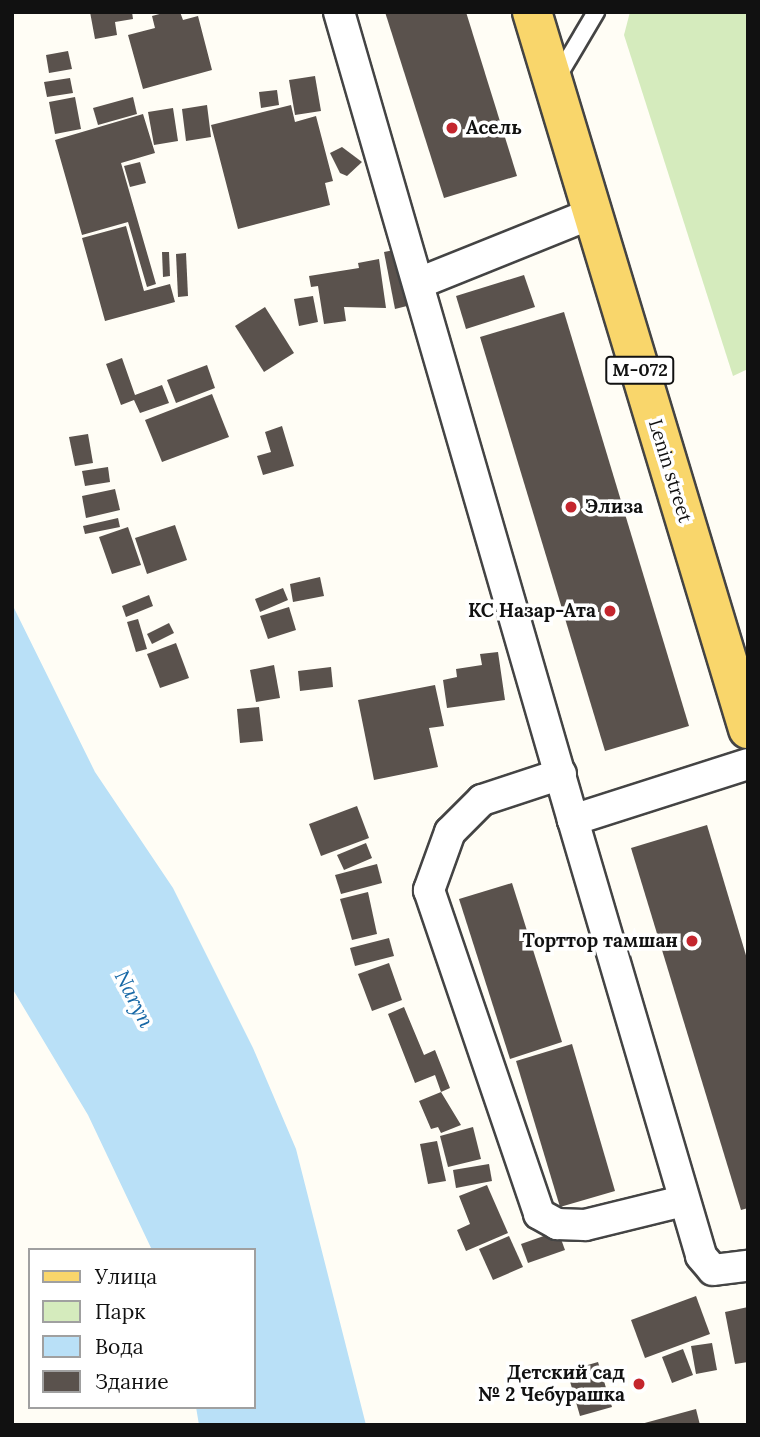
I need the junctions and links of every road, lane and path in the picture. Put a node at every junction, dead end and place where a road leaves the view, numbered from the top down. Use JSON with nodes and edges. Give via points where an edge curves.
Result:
{"nodes":[{"id":1,"x":338,"y":12,"type":"edge"},
{"id":2,"x":532,"y":12,"type":"edge"},
{"id":3,"x":596,"y":12,"type":"edge"},
{"id":4,"x":554,"y":83,"type":"junction"},
{"id":5,"x":593,"y":213,"type":"junction"},
{"id":6,"x":419,"y":283,"type":"junction"},
{"id":7,"x":736,"y":653,"type":"edge"},
{"id":8,"x":748,"y":729,"type":"edge"},
{"id":9,"x":748,"y":764,"type":"edge"},
{"id":10,"x":561,"y":774,"type":"junction"},
{"id":11,"x":573,"y":820,"type":"junction"},
{"id":12,"x":683,"y":1201,"type":"junction"},
{"id":13,"x":748,"y":1266,"type":"edge"}],
"edges":[{"from":1,"to":6,"type":"street"},
{"from":2,"to":4,"type":"main road","name":"Lenin street","number":"М-072"},
{"from":3,"to":4,"type":"lane"},
{"from":4,"to":5,"type":"main road","name":"Lenin street","number":"М-072"},
{"from":5,"to":6,"type":"street"},
{"from":5,"to":7,"type":"main road","name":"Lenin street","number":"М-072"},
{"from":6,"to":10,"type":"street"},
{"from":7,"to":8,"type":"main road","name":"Lenin street","number":"М-072"},
{"from":9,"to":11,"type":"street"},
{"from":10,"to":11,"type":"street"},
{"from":10,"to":12,"type":"street","via":[[482,800],[450,832],[429,890],[540,1214],[557,1224],[586,1226]]},
{"from":11,"to":12,"type":"street"},
{"from":12,"to":13,"type":"street","via":[[701,1255],[713,1270]]}]}
